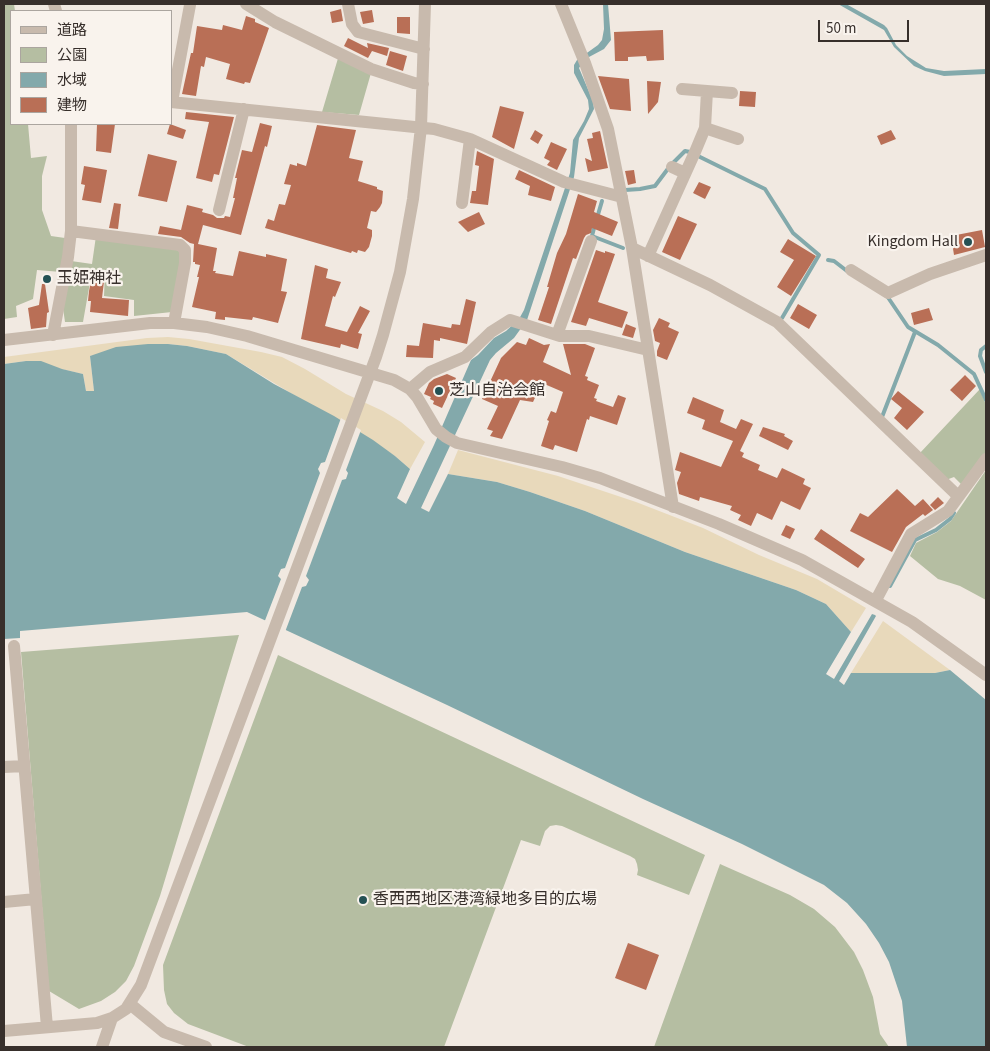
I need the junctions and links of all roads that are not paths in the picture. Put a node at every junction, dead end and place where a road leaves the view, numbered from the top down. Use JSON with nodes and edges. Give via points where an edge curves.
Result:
{"nodes":[{"id":1,"x":246,"y":4,"type":"edge"},
{"id":2,"x":348,"y":4,"type":"edge"},
{"id":3,"x":425,"y":4,"type":"edge"},
{"id":4,"x":561,"y":4,"type":"edge"},
{"id":5,"x":190,"y":5,"type":"dead end"},
{"id":6,"x":424,"y":49,"type":"junction"},
{"id":7,"x":423,"y":84,"type":"junction"},
{"id":8,"x":682,"y":89,"type":"dead end"},
{"id":9,"x":707,"y":91,"type":"junction"},
{"id":10,"x":732,"y":93,"type":"dead end"},
{"id":11,"x":172,"y":102,"type":"edge"},
{"id":12,"x":244,"y":109,"type":"junction"},
{"id":13,"x":71,"y":125,"type":"edge"},
{"id":14,"x":421,"y":127,"type":"junction"},
{"id":15,"x":705,"y":128,"type":"junction"},
{"id":16,"x":470,"y":139,"type":"junction"},
{"id":17,"x":738,"y":139,"type":"dead end"},
{"id":18,"x":672,"y":167,"type":"dead end"},
{"id":19,"x":685,"y":173,"type":"junction"},
{"id":20,"x":622,"y":198,"type":"junction"},
{"id":21,"x":462,"y":203,"type":"dead end"},
{"id":22,"x":219,"y":210,"type":"dead end"},
{"id":23,"x":71,"y":230,"type":"junction"},
{"id":24,"x":591,"y":241,"type":"dead end"},
{"id":25,"x":632,"y":248,"type":"junction"},
{"id":26,"x":986,"y":255,"type":"edge"},
{"id":27,"x":648,"y":256,"type":"junction"},
{"id":28,"x":851,"y":270,"type":"dead end"},
{"id":29,"x":174,"y":323,"type":"junction"},
{"id":30,"x":53,"y":335,"type":"junction"},
{"id":31,"x":557,"y":335,"type":"junction"},
{"id":32,"x":4,"y":340,"type":"edge"},
{"id":33,"x":648,"y":350,"type":"junction"},
{"id":34,"x":370,"y":372,"type":"junction"},
{"id":35,"x":410,"y":389,"type":"junction"},
{"id":36,"x":986,"y":459,"type":"edge"},
{"id":37,"x":958,"y":496,"type":"junction"},
{"id":38,"x":673,"y":507,"type":"junction"},
{"id":39,"x":876,"y":600,"type":"junction"},
{"id":40,"x":14,"y":646,"type":"dead end"},
{"id":41,"x":986,"y":675,"type":"edge"},
{"id":42,"x":24,"y":766,"type":"junction"},
{"id":43,"x":4,"y":768,"type":"edge"},
{"id":44,"x":36,"y":899,"type":"junction"},
{"id":45,"x":4,"y":902,"type":"edge"},
{"id":46,"x":130,"y":1004,"type":"junction"},
{"id":47,"x":112,"y":1018,"type":"junction"},
{"id":48,"x":47,"y":1027,"type":"junction"},
{"id":49,"x":4,"y":1031,"type":"edge"},
{"id":50,"x":102,"y":1047,"type":"edge"},
{"id":51,"x":206,"y":1047,"type":"edge"}],
"edges":[{"from":1,"to":7,"type":"street","via":[[275,22],[371,69]]},
{"from":2,"to":6,"type":"street","via":[[352,24],[358,32]]},
{"from":3,"to":6,"type":"street"},
{"from":4,"to":20,"type":"street","via":[[608,129]]},
{"from":5,"to":11,"type":"street"},
{"from":6,"to":7,"type":"street"},
{"from":7,"to":14,"type":"street"},
{"from":8,"to":9,"type":"street"},
{"from":9,"to":10,"type":"street"},
{"from":9,"to":15,"type":"street"},
{"from":11,"to":12,"type":"street"},
{"from":12,"to":14,"type":"street"},
{"from":12,"to":22,"type":"street"},
{"from":13,"to":23,"type":"street"},
{"from":14,"to":16,"type":"street"},
{"from":14,"to":34,"type":"street","via":[[400,272]]},
{"from":15,"to":17,"type":"street"},
{"from":15,"to":19,"type":"street"},
{"from":16,"to":20,"type":"street","via":[[564,182]]},
{"from":16,"to":21,"type":"street"},
{"from":18,"to":19,"type":"street"},
{"from":19,"to":27,"type":"street"},
{"from":20,"to":25,"type":"street"},
{"from":23,"to":29,"type":"street","via":[[180,245],[185,250],[185,263]]},
{"from":23,"to":30,"type":"street"},
{"from":24,"to":31,"type":"street"},
{"from":25,"to":27,"type":"street"},
{"from":25,"to":33,"type":"street"},
{"from":26,"to":28,"type":"street","via":[[930,274],[888,293]]},
{"from":27,"to":37,"type":"street","via":[[777,322]]},
{"from":29,"to":30,"type":"street"},
{"from":29,"to":34,"type":"street","via":[[247,336]]},
{"from":30,"to":32,"type":"street"},
{"from":31,"to":33,"type":"street","via":[[589,336]]},
{"from":31,"to":35,"type":"street","via":[[510,320],[491,332],[465,357],[430,372]]},
{"from":33,"to":38,"type":"street"},
{"from":34,"to":35,"type":"street"},
{"from":34,"to":46,"type":"street","via":[[141,986]]},
{"from":35,"to":38,"type":"street","via":[[436,429],[457,443],[600,478]]},
{"from":36,"to":37,"type":"street"},
{"from":37,"to":39,"type":"street","via":[[948,511],[911,534]]},
{"from":38,"to":39,"type":"street","via":[[802,560]]},
{"from":39,"to":41,"type":"street"},
{"from":40,"to":42,"type":"street"},
{"from":42,"to":43,"type":"street"},
{"from":42,"to":44,"type":"street"},
{"from":44,"to":45,"type":"street"},
{"from":44,"to":48,"type":"street"},
{"from":46,"to":47,"type":"street"},
{"from":46,"to":51,"type":"street","via":[[164,1032]]},
{"from":47,"to":48,"type":"street","via":[[97,1023]]},
{"from":47,"to":50,"type":"street"},
{"from":48,"to":49,"type":"street"}]}
